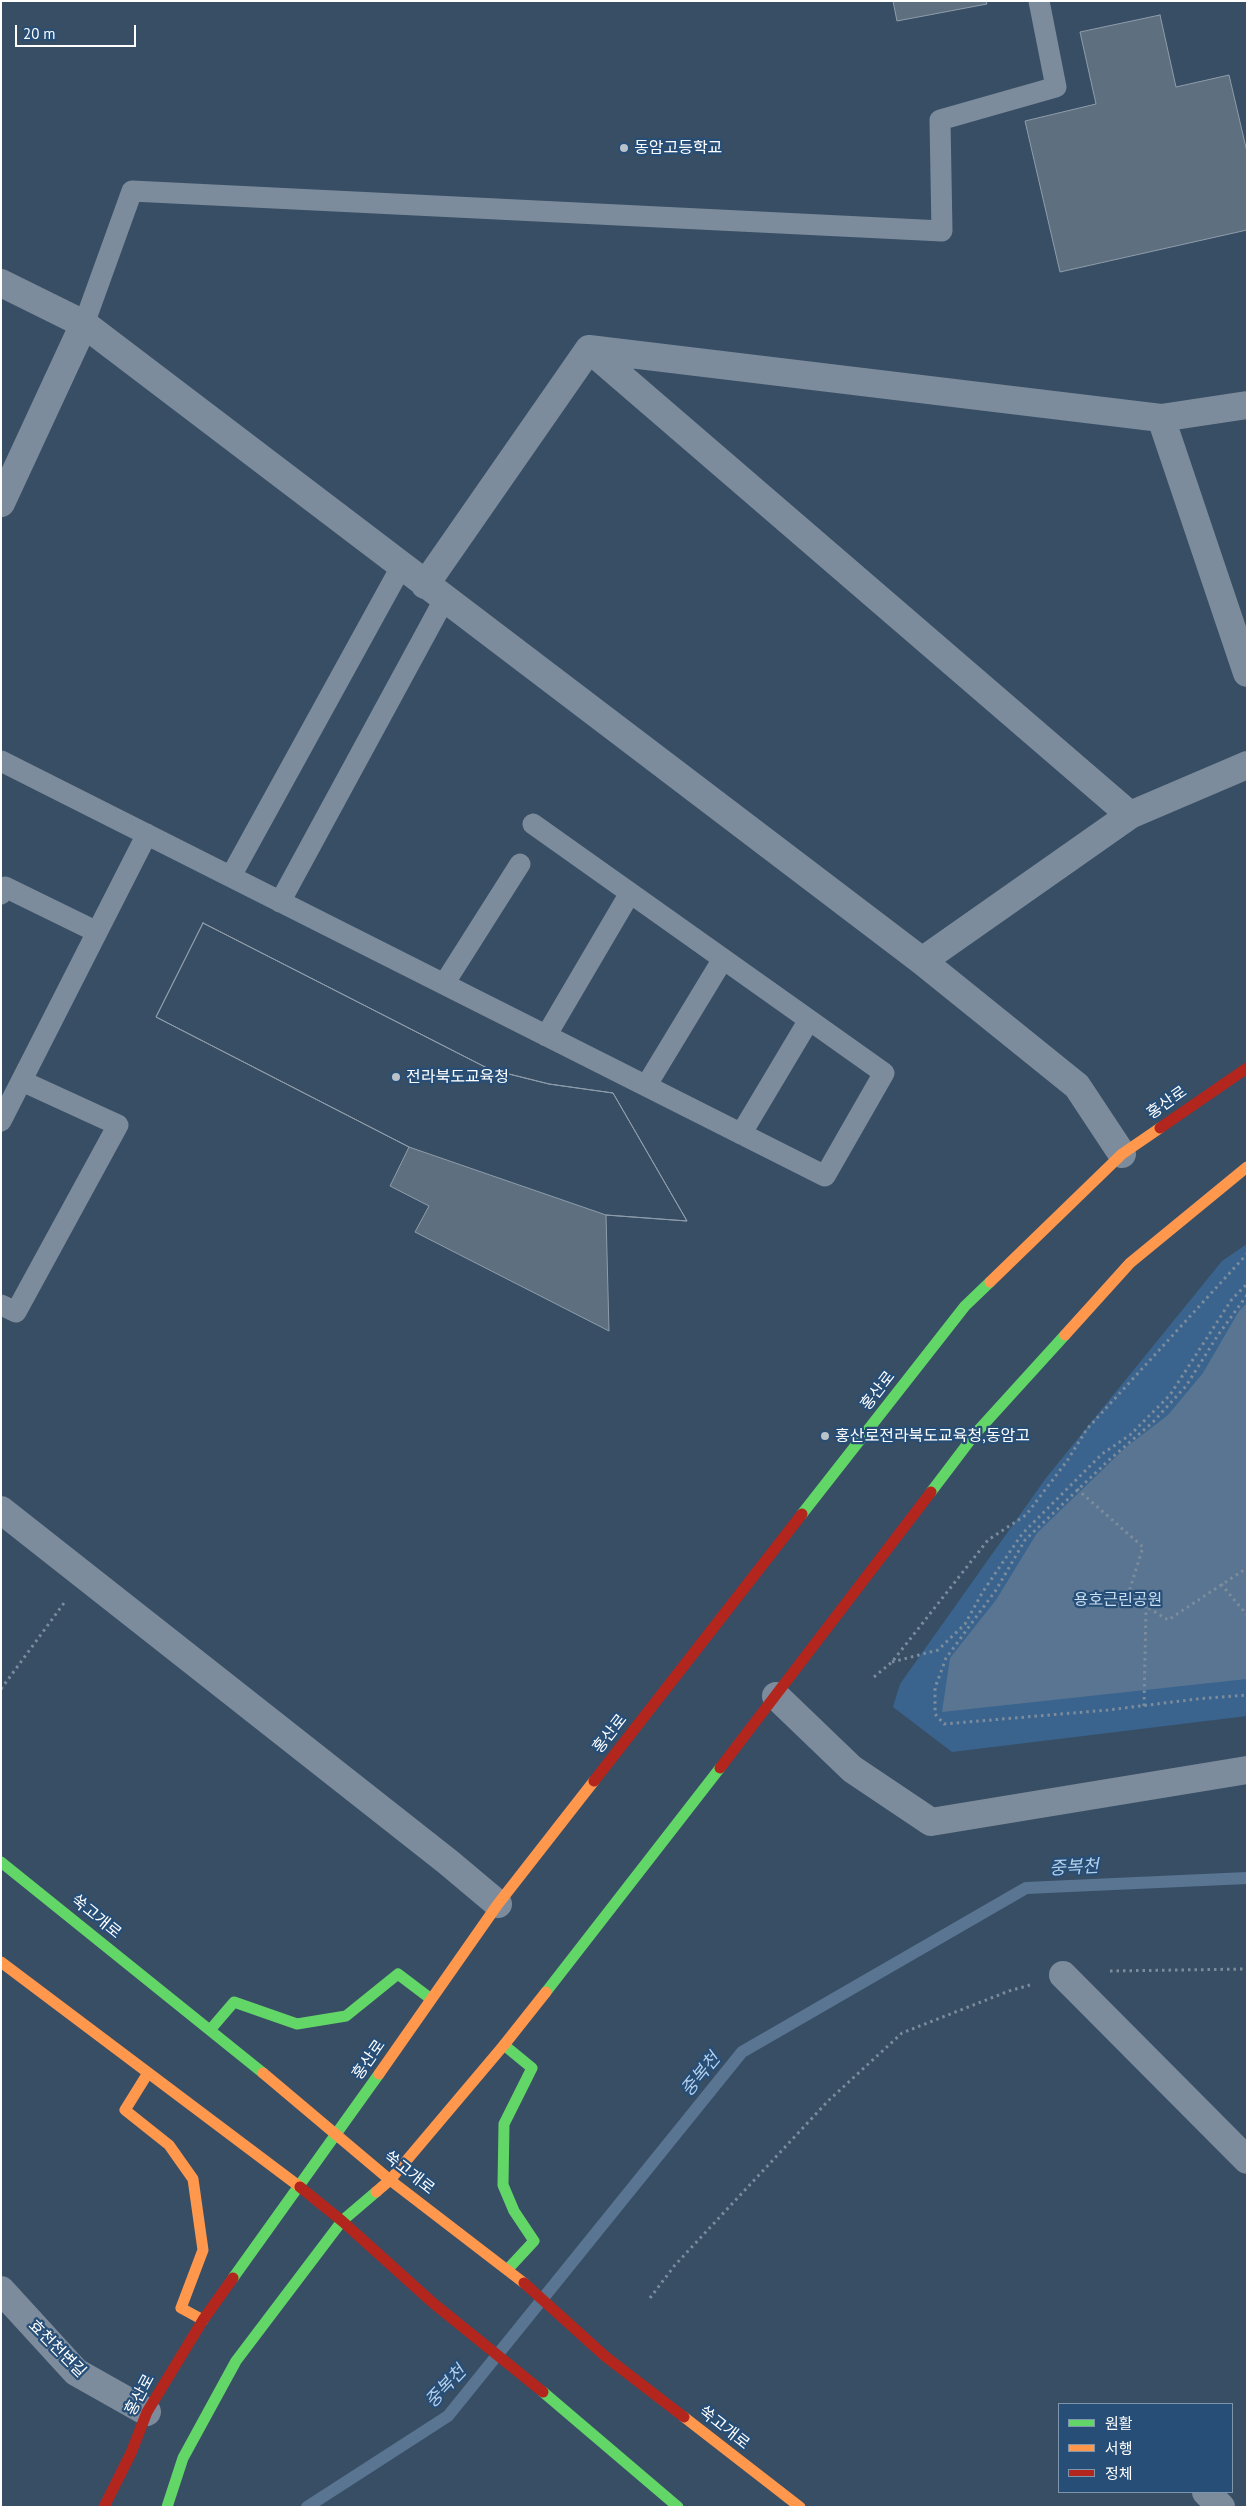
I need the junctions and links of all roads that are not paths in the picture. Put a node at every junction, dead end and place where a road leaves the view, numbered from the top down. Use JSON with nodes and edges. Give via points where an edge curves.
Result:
{"nodes":[{"id":1,"x":1039,"y":1,"type":"edge"},
{"id":2,"x":1,"y":283,"type":"edge"},
{"id":3,"x":84,"y":324,"type":"junction"},
{"id":4,"x":589,"y":349,"type":"junction"},
{"id":5,"x":1247,"y":405,"type":"edge"},
{"id":6,"x":1161,"y":418,"type":"junction"},
{"id":7,"x":1,"y":503,"type":"edge"},
{"id":8,"x":401,"y":567,"type":"junction"},
{"id":9,"x":434,"y":593,"type":"junction"},
{"id":10,"x":1247,"y":673,"type":"edge"},
{"id":11,"x":1,"y":761,"type":"edge"},
{"id":12,"x":1247,"y":765,"type":"edge"},
{"id":13,"x":1130,"y":816,"type":"junction"},
{"id":14,"x":533,"y":824,"type":"dead end"},
{"id":15,"x":147,"y":834,"type":"junction"},
{"id":16,"x":520,"y":864,"type":"dead end"},
{"id":17,"x":231,"y":876,"type":"junction"},
{"id":18,"x":630,"y":893,"type":"junction"},
{"id":19,"x":1,"y":894,"type":"edge"},
{"id":20,"x":280,"y":902,"type":"junction"},
{"id":21,"x":97,"y":932,"type":"junction"},
{"id":22,"x":723,"y":959,"type":"junction"},
{"id":23,"x":922,"y":961,"type":"junction"},
{"id":24,"x":444,"y":984,"type":"junction"},
{"id":25,"x":809,"y":1020,"type":"junction"},
{"id":26,"x":546,"y":1036,"type":"junction"},
{"id":27,"x":1247,"y":1068,"type":"edge"},
{"id":28,"x":22,"y":1081,"type":"junction"},
{"id":29,"x":646,"y":1086,"type":"junction"},
{"id":30,"x":1,"y":1121,"type":"edge"},
{"id":31,"x":741,"y":1134,"type":"junction"},
{"id":32,"x":1122,"y":1154,"type":"junction"},
{"id":33,"x":1247,"y":1167,"type":"edge"},
{"id":34,"x":1,"y":1305,"type":"edge"},
{"id":35,"x":1,"y":1510,"type":"edge"},
{"id":36,"x":776,"y":1696,"type":"junction"},
{"id":37,"x":1247,"y":1770,"type":"edge"},
{"id":38,"x":1,"y":1862,"type":"edge"},
{"id":39,"x":498,"y":1904,"type":"junction"},
{"id":40,"x":1,"y":1962,"type":"edge"},
{"id":41,"x":1063,"y":1975,"type":"road end"},
{"id":42,"x":431,"y":1999,"type":"junction"},
{"id":43,"x":210,"y":2030,"type":"junction"},
{"id":44,"x":504,"y":2045,"type":"junction"},
{"id":45,"x":148,"y":2073,"type":"junction"},
{"id":46,"x":336,"y":2135,"type":"junction"},
{"id":47,"x":1247,"y":2160,"type":"edge"},
{"id":48,"x":390,"y":2180,"type":"junction"},
{"id":49,"x":300,"y":2187,"type":"junction"},
{"id":50,"x":342,"y":2221,"type":"junction"},
{"id":51,"x":508,"y":2269,"type":"junction"},
{"id":52,"x":1,"y":2290,"type":"edge"},
{"id":53,"x":202,"y":2320,"type":"junction"},
{"id":54,"x":147,"y":2412,"type":"junction"},
{"id":55,"x":1207,"y":2493,"type":"edge"},
{"id":56,"x":104,"y":2507,"type":"edge"},
{"id":57,"x":167,"y":2507,"type":"edge"},
{"id":58,"x":678,"y":2507,"type":"edge"},
{"id":59,"x":800,"y":2507,"type":"edge"},
{"id":60,"x":1221,"y":2507,"type":"edge"}],
"edges":[{"from":1,"to":3,"type":"lane","via":[[1056,87],[940,120],[942,231],[132,191]]},
{"from":2,"to":3,"type":"street"},
{"from":3,"to":7,"type":"street"},
{"from":3,"to":8,"type":"street"},
{"from":4,"to":6,"type":"street"},
{"from":4,"to":9,"type":"street"},
{"from":4,"to":13,"type":"street"},
{"from":5,"to":6,"type":"street"},
{"from":6,"to":10,"type":"street"},
{"from":8,"to":9,"type":"street"},
{"from":8,"to":17,"type":"lane"},
{"from":9,"to":20,"type":"lane"},
{"from":9,"to":23,"type":"street"},
{"from":11,"to":15,"type":"lane"},
{"from":12,"to":13,"type":"street"},
{"from":13,"to":23,"type":"street"},
{"from":14,"to":18,"type":"lane"},
{"from":15,"to":17,"type":"lane"},
{"from":15,"to":21,"type":"lane"},
{"from":16,"to":24,"type":"lane"},
{"from":17,"to":20,"type":"lane"},
{"from":18,"to":22,"type":"lane"},
{"from":18,"to":26,"type":"lane"},
{"from":19,"to":21,"type":"lane","via":[[5,887]]},
{"from":20,"to":24,"type":"lane"},
{"from":21,"to":28,"type":"lane"},
{"from":22,"to":25,"type":"lane"},
{"from":22,"to":29,"type":"lane"},
{"from":23,"to":32,"type":"street","via":[[1077,1086]]},
{"from":24,"to":26,"type":"lane"},
{"from":25,"to":31,"type":"lane"},
{"from":25,"to":31,"type":"lane","via":[[884,1073],[825,1176]]},
{"from":26,"to":29,"type":"lane"},
{"from":27,"to":32,"type":"street","name":"홍산로"},
{"from":28,"to":30,"type":"lane"},
{"from":28,"to":34,"type":"lane","via":[[118,1125],[16,1312]]},
{"from":29,"to":31,"type":"lane"},
{"from":32,"to":39,"type":"street","name":"홍산로","via":[[965,1306]]},
{"from":33,"to":36,"type":"street","via":[[1130,1263],[975,1434]]},
{"from":35,"to":39,"type":"street"},
{"from":36,"to":37,"type":"street","via":[[852,1769],[931,1822]]},
{"from":36,"to":44,"type":"street"},
{"from":38,"to":43,"type":"street","name":"쑥고개로"},
{"from":39,"to":42,"type":"street","name":"홍산로"},
{"from":40,"to":45,"type":"street"},
{"from":41,"to":47,"type":"street"},
{"from":42,"to":43,"type":"street","via":[[398,1974],[346,2016],[297,2024],[234,2002]]},
{"from":42,"to":46,"type":"street","name":"홍산로"},
{"from":43,"to":46,"type":"street","name":"쑥고개로"},
{"from":44,"to":48,"type":"street"},
{"from":44,"to":51,"type":"street","via":[[532,2068],[504,2124],[503,2185],[514,2211],[534,2241]]},
{"from":45,"to":49,"type":"street"},
{"from":45,"to":53,"type":"street","via":[[125,2110],[169,2145],[193,2180],[203,2250],[181,2308]]},
{"from":46,"to":48,"type":"street","name":"쑥고개로"},
{"from":46,"to":49,"type":"street","name":"홍산로"},
{"from":48,"to":50,"type":"street"},
{"from":48,"to":51,"type":"street","name":"쑥고개로"},
{"from":49,"to":50,"type":"street"},
{"from":49,"to":53,"type":"street","name":"홍산로"},
{"from":50,"to":57,"type":"street","via":[[236,2361],[183,2458]]},
{"from":50,"to":58,"type":"street","via":[[433,2303],[564,2408]]},
{"from":51,"to":59,"type":"street","name":"쑥고개로","via":[[606,2357]]},
{"from":52,"to":54,"type":"street","name":"효천천변길","via":[[76,2372]]},
{"from":53,"to":54,"type":"street","name":"홍산로"},
{"from":54,"to":56,"type":"street","name":"홍산로"},
{"from":55,"to":60,"type":"street"}]}
